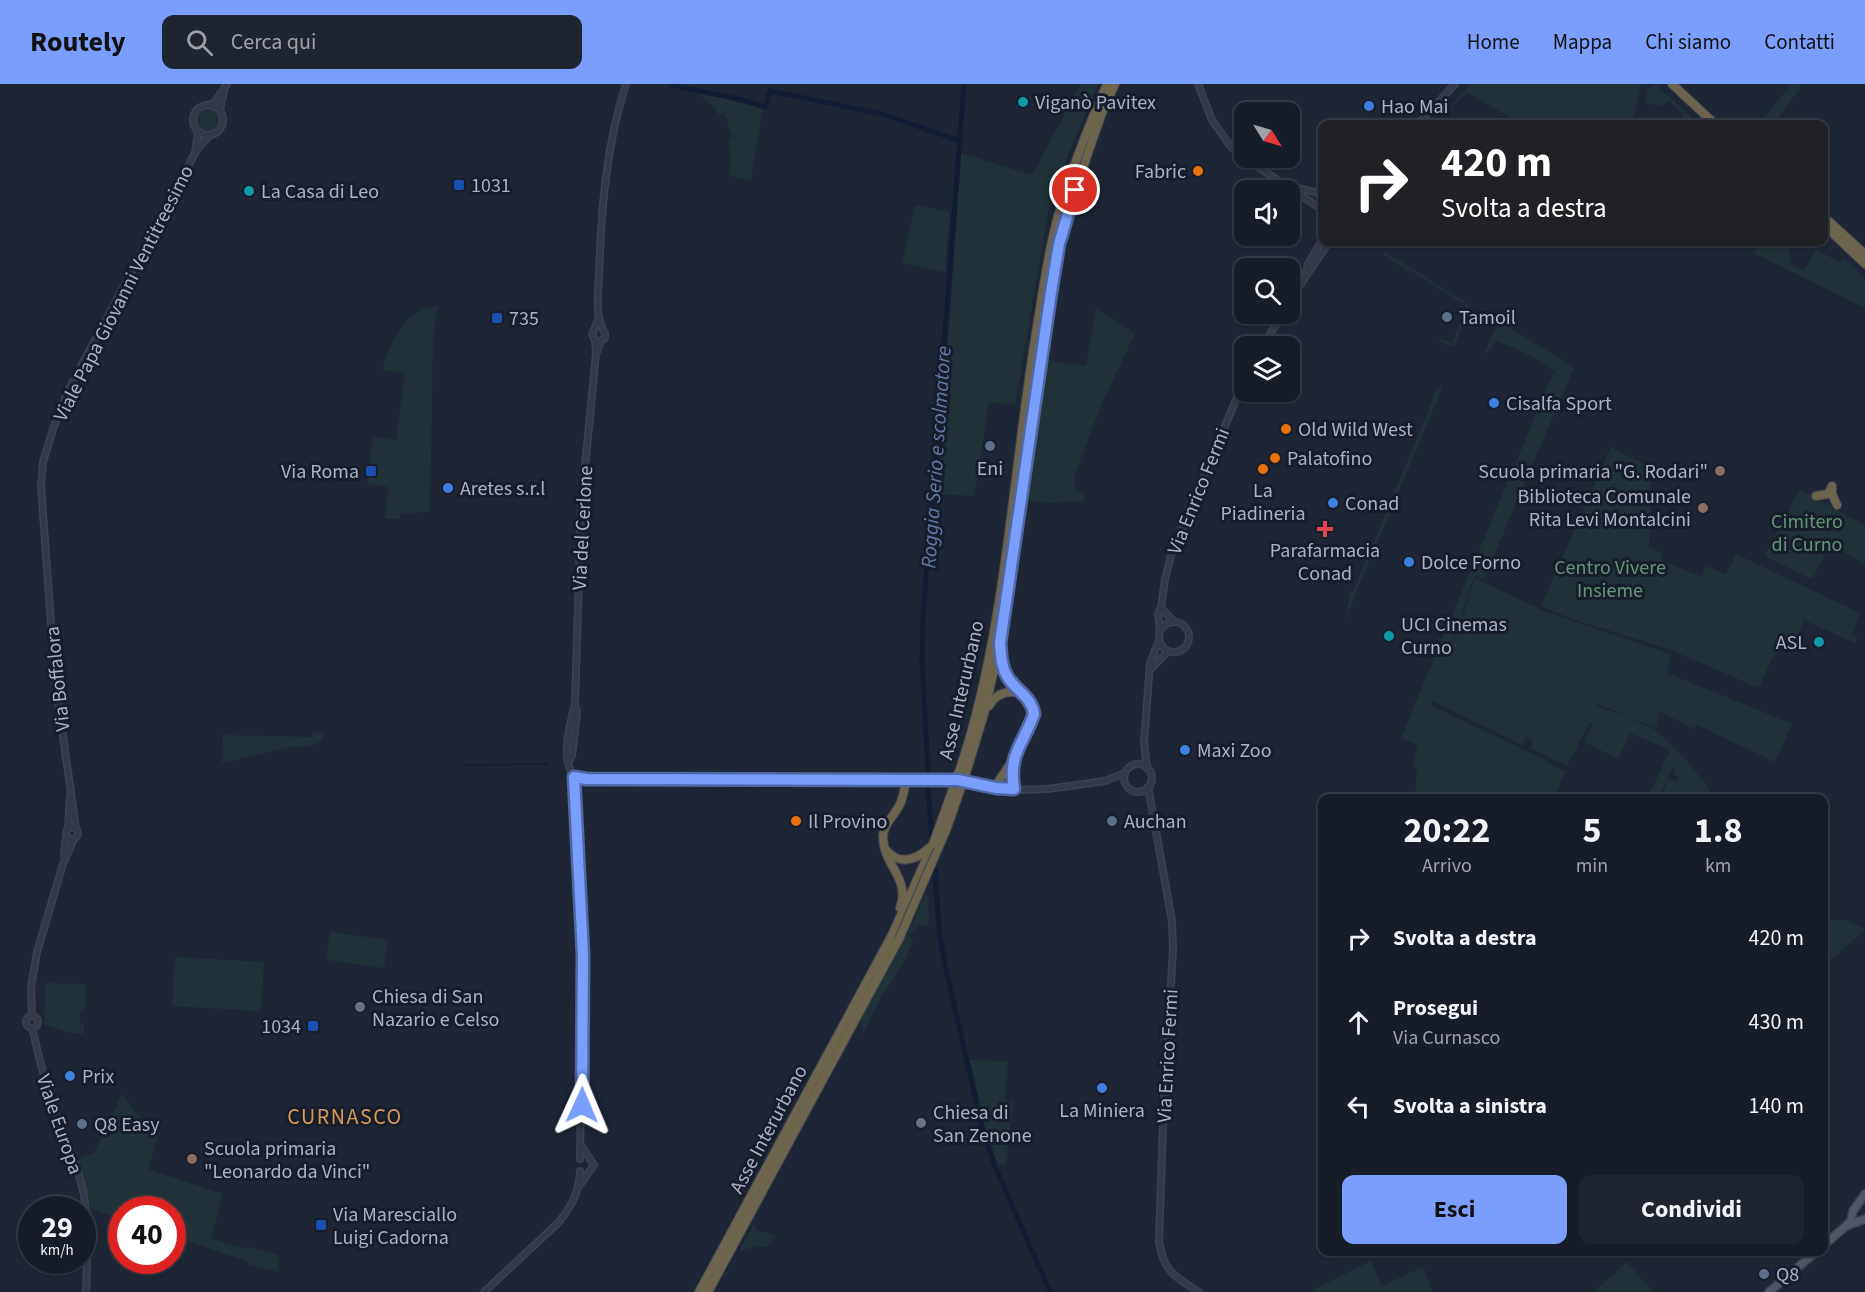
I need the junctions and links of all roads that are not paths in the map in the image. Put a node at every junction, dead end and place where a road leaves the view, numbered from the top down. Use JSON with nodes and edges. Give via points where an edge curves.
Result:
{"nodes":[{"id":1,"x":626,"y":84,"type":"edge"},
{"id":2,"x":1107,"y":84,"type":"edge"},
{"id":3,"x":1115,"y":84,"type":"edge"},
{"id":4,"x":1198,"y":84,"type":"edge"},
{"id":5,"x":1455,"y":84,"type":"edge"},
{"id":6,"x":1672,"y":84,"type":"edge"},
{"id":7,"x":226,"y":86,"type":"edge"},
{"id":8,"x":208,"y":105,"type":"junction"},
{"id":9,"x":220,"y":110,"type":"junction"},
{"id":10,"x":1422,"y":120,"type":"edge"},
{"id":11,"x":1711,"y":120,"type":"edge"},
{"id":12,"x":198,"y":131,"type":"junction"},
{"id":13,"x":210,"y":135,"type":"junction"},
{"id":14,"x":195,"y":153,"type":"junction"},
{"id":15,"x":1279,"y":180,"type":"edge"},
{"id":16,"x":1300,"y":188,"type":"edge"},
{"id":17,"x":1318,"y":193,"type":"edge"},
{"id":18,"x":1300,"y":194,"type":"edge"},
{"id":19,"x":1314,"y":204,"type":"junction"},
{"id":20,"x":1318,"y":207,"type":"edge"},
{"id":21,"x":1318,"y":209,"type":"edge"},
{"id":22,"x":1828,"y":221,"type":"edge"},
{"id":23,"x":1828,"y":229,"type":"edge"},
{"id":24,"x":1319,"y":246,"type":"edge"},
{"id":25,"x":1326,"y":246,"type":"edge"},
{"id":26,"x":1865,"y":254,"type":"edge"},
{"id":27,"x":1865,"y":264,"type":"edge"},
{"id":28,"x":1305,"y":275,"type":"junction"},
{"id":29,"x":1300,"y":283,"type":"edge"},
{"id":30,"x":599,"y":316,"type":"junction"},
{"id":31,"x":601,"y":329,"type":"junction"},
{"id":32,"x":593,"y":331,"type":"junction"},
{"id":33,"x":598,"y":341,"type":"junction"},
{"id":34,"x":1235,"y":402,"type":"edge"},
{"id":35,"x":1816,"y":496,"type":"dead end"},
{"id":36,"x":1837,"y":505,"type":"dead end"},
{"id":37,"x":47,"y":562,"type":"joint"},
{"id":38,"x":1161,"y":608,"type":"junction"},
{"id":39,"x":1174,"y":622,"type":"junction"},
{"id":40,"x":1160,"y":630,"type":"junction"},
{"id":41,"x":1159,"y":640,"type":"junction"},
{"id":42,"x":1000,"y":643,"type":"junction"},
{"id":43,"x":1168,"y":651,"type":"junction"},
{"id":44,"x":1150,"y":669,"type":"junction"},
{"id":45,"x":1023,"y":693,"type":"junction"},
{"id":46,"x":984,"y":714,"type":"junction"},
{"id":47,"x":1144,"y":749,"type":"junction"},
{"id":48,"x":1012,"y":761,"type":"junction"},
{"id":49,"x":1134,"y":765,"type":"junction"},
{"id":50,"x":1147,"y":768,"type":"junction"},
{"id":51,"x":963,"y":769,"type":"junction"},
{"id":52,"x":1125,"y":773,"type":"junction"},
{"id":53,"x":574,"y":777,"type":"junction"},
{"id":54,"x":906,"y":779,"type":"junction"},
{"id":55,"x":1105,"y":781,"type":"junction"},
{"id":56,"x":1125,"y":784,"type":"junction"},
{"id":57,"x":1148,"y":787,"type":"junction"},
{"id":58,"x":996,"y":788,"type":"junction"},
{"id":59,"x":1014,"y":789,"type":"junction"},
{"id":60,"x":1138,"y":792,"type":"junction"},
{"id":61,"x":70,"y":795,"type":"junction"},
{"id":62,"x":1152,"y":804,"type":"junction"},
{"id":63,"x":76,"y":829,"type":"junction"},
{"id":64,"x":67,"y":832,"type":"junction"},
{"id":65,"x":74,"y":839,"type":"junction"},
{"id":66,"x":933,"y":844,"type":"junction"},
{"id":67,"x":885,"y":848,"type":"junction"},
{"id":68,"x":63,"y":864,"type":"junction"},
{"id":69,"x":895,"y":937,"type":"junction"},
{"id":70,"x":581,"y":1146,"type":"junction"},
{"id":71,"x":588,"y":1158,"type":"junction"},
{"id":72,"x":580,"y":1160,"type":"junction"},
{"id":73,"x":580,"y":1171,"type":"junction"},
{"id":74,"x":587,"y":1173,"type":"junction"},
{"id":75,"x":579,"y":1186,"type":"junction"},
{"id":76,"x":1865,"y":1194,"type":"edge"},
{"id":77,"x":1865,"y":1219,"type":"edge"},
{"id":78,"x":1855,"y":1220,"type":"junction"},
{"id":79,"x":1828,"y":1242,"type":"edge"},
{"id":80,"x":1810,"y":1256,"type":"edge"},
{"id":81,"x":86,"y":1292,"type":"edge"},
{"id":82,"x":484,"y":1292,"type":"edge"},
{"id":83,"x":699,"y":1292,"type":"edge"},
{"id":84,"x":708,"y":1292,"type":"edge"},
{"id":85,"x":1199,"y":1292,"type":"edge"},
{"id":86,"x":1769,"y":1292,"type":"edge"}],
"edges":[{"from":1,"to":30,"type":"street","via":[[604,190]]},
{"from":2,"to":51,"type":"highway","name":"Asse Interurbano","via":[[1076,160],[1048,260],[991,644]]},
{"from":3,"to":42,"type":"highway","name":"Asse Interurbano","via":[[1059,244]]},
{"from":4,"to":15,"type":"street","via":[[1212,120],[1231,147]]},
{"from":5,"to":10,"type":"street"},
{"from":6,"to":11,"type":"highway"},
{"from":7,"to":8,"type":"street","name":"Viale Papa Giovanni Ventitreesimo"},
{"from":7,"to":9,"type":"street","name":"Viale Papa Giovanni Ventitreesimo"},
{"from":8,"to":9,"type":"street"},
{"from":8,"to":12,"type":"street","name":"Viale Papa Giovanni Ventitreesimo","via":[[199,108],[194,117]]},
{"from":9,"to":13,"type":"street","name":"Viale Papa Giovanni Ventitreesimo","via":[[222,126]]},
{"from":12,"to":13,"type":"street"},
{"from":12,"to":14,"type":"street","name":"Viale Papa Giovanni Ventitreesimo"},
{"from":13,"to":14,"type":"street"},
{"from":14,"to":37,"type":"street","name":"Viale Papa Giovanni Ventitreesimo","via":[[69,389],[53,429],[41,474]]},
{"from":16,"to":17,"type":"street"},
{"from":18,"to":19,"type":"street"},
{"from":19,"to":20,"type":"street"},
{"from":19,"to":21,"type":"street"},
{"from":22,"to":26,"type":"highway"},
{"from":23,"to":27,"type":"highway"},
{"from":24,"to":28,"type":"street"},
{"from":25,"to":28,"type":"street"},
{"from":28,"to":29,"type":"street"},
{"from":30,"to":31,"type":"street"},
{"from":30,"to":32,"type":"street"},
{"from":31,"to":32,"type":"street"},
{"from":31,"to":33,"type":"street","via":[[605,338]]},
{"from":32,"to":33,"type":"street","via":[[593,338]]},
{"from":33,"to":53,"type":"street","name":"Via del Cerlone","via":[[581,509],[575,704],[567,755]]},
{"from":34,"to":38,"type":"street","name":"Via Enrico Fermi","via":[[1171,556]]},
{"from":35,"to":36,"type":"highway","via":[[1826,494],[1832,486]]},
{"from":37,"to":61,"type":"street","name":"Via Boffalora","via":[[55,679]]},
{"from":38,"to":39,"type":"street"},
{"from":38,"to":40,"type":"street","name":"Via Enrico Fermi"},
{"from":39,"to":40,"type":"street"},
{"from":39,"to":43,"type":"street","via":[[1187,629],[1189,639],[1182,650]]},
{"from":40,"to":41,"type":"street"},
{"from":41,"to":43,"type":"street"},
{"from":41,"to":44,"type":"street"},
{"from":42,"to":45,"type":"highway","via":[[1004,672]]},
{"from":42,"to":46,"type":"highway","name":"Asse Interurbano"},
{"from":43,"to":44,"type":"street"},
{"from":44,"to":47,"type":"street"},
{"from":45,"to":46,"type":"highway","via":[[999,694]]},
{"from":45,"to":48,"type":"highway","via":[[1034,714]]},
{"from":46,"to":51,"type":"highway","name":"Asse Interurbano"},
{"from":47,"to":49,"type":"street"},
{"from":47,"to":50,"type":"street"},
{"from":48,"to":58,"type":"highway"},
{"from":48,"to":59,"type":"highway"},
{"from":49,"to":50,"type":"street"},
{"from":49,"to":52,"type":"street"},
{"from":50,"to":57,"type":"street","via":[[1151,777]]},
{"from":51,"to":66,"type":"highway","name":"Asse Interurbano","bridge":true},
{"from":51,"to":69,"type":"highway","name":"Asse Interurbano","bridge":true,"via":[[939,847]]},
{"from":52,"to":55,"type":"street"},
{"from":52,"to":56,"type":"street"},
{"from":53,"to":54,"type":"street"},
{"from":53,"to":70,"type":"street","via":[[583,955]]},
{"from":54,"to":58,"type":"street","via":[[958,780]]},
{"from":54,"to":67,"type":"highway","via":[[902,800],[883,832]]},
{"from":55,"to":56,"type":"street"},
{"from":55,"to":59,"type":"street"},
{"from":56,"to":60,"type":"street"},
{"from":57,"to":60,"type":"street"},
{"from":57,"to":62,"type":"street","name":"Via Enrico Fermi"},
{"from":58,"to":59,"type":"street"},
{"from":60,"to":62,"type":"street"},
{"from":61,"to":63,"type":"street","name":"Via Boffalora"},
{"from":61,"to":64,"type":"street","name":"Via Boffalora"},
{"from":62,"to":85,"type":"street","name":"Via Enrico Fermi","via":[[1172,921],[1173,949],[1159,1241],[1168,1270]]},
{"from":63,"to":64,"type":"street"},
{"from":63,"to":65,"type":"street","name":"Via Boffalora"},
{"from":64,"to":65,"type":"street","via":[[68,838]]},
{"from":64,"to":68,"type":"street","name":"Viale Europa"},
{"from":65,"to":68,"type":"street","name":"Viale Europa"},
{"from":66,"to":67,"type":"highway","via":[[909,860],[891,856]]},
{"from":66,"to":69,"type":"highway","name":"Asse Interurbano"},
{"from":67,"to":69,"type":"highway","via":[[903,890]]},
{"from":68,"to":81,"type":"street","name":"Viale Europa","via":[[33,970],[32,1016],[38,1021],[32,1028],[40,1066],[84,1194],[88,1233]]},
{"from":69,"to":83,"type":"highway","name":"Asse Interurbano"},
{"from":69,"to":84,"type":"highway","name":"Asse Interurbano"},
{"from":70,"to":71,"type":"street"},
{"from":70,"to":72,"type":"street"},
{"from":71,"to":72,"type":"street"},
{"from":71,"to":74,"type":"street","via":[[594,1166]]},
{"from":72,"to":73,"type":"street"},
{"from":73,"to":74,"type":"street"},
{"from":73,"to":75,"type":"street"},
{"from":74,"to":75,"type":"street"},
{"from":75,"to":82,"type":"street","via":[[558,1223]]},
{"from":76,"to":78,"type":"main road","via":[[1853,1211]]},
{"from":77,"to":78,"type":"main road"},
{"from":78,"to":79,"type":"main road"},
{"from":80,"to":86,"type":"main road"}]}
